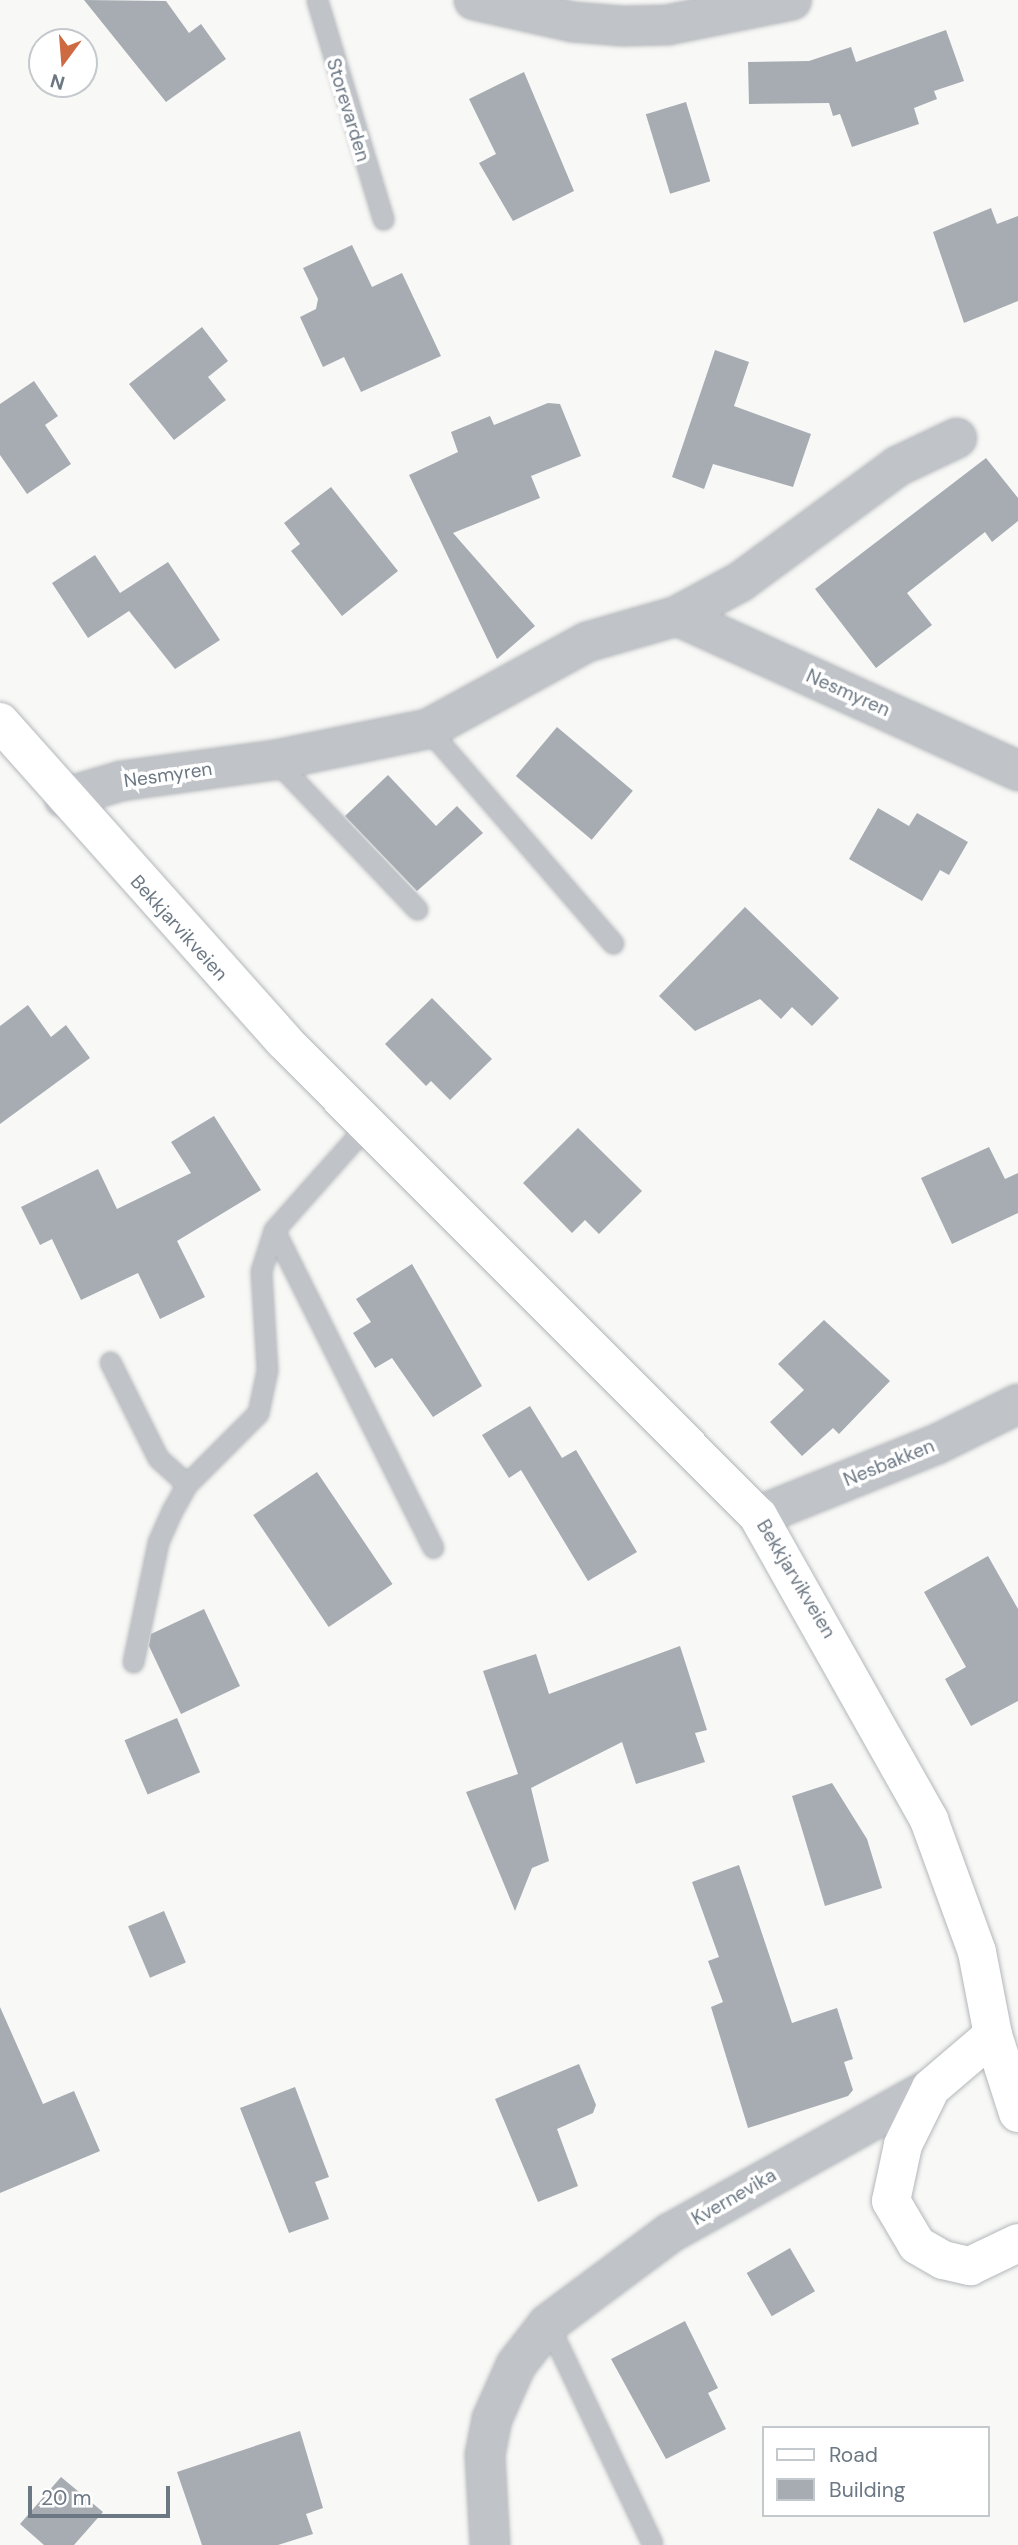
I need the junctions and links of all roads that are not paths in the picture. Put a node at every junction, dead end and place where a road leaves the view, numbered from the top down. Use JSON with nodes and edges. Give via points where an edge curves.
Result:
{"nodes":[{"id":1,"x":317,"y":0,"type":"edge"},
{"id":2,"x":474,"y":0,"type":"edge"},
{"id":3,"x":792,"y":0,"type":"edge"},
{"id":4,"x":383,"y":219,"type":"dead end"},
{"id":5,"x":957,"y":438,"type":"dead end"},
{"id":6,"x":677,"y":617,"type":"junction"},
{"id":7,"x":0,"y":722,"type":"edge"},
{"id":8,"x":428,"y":729,"type":"junction"},
{"id":9,"x":275,"y":760,"type":"junction"},
{"id":10,"x":1018,"y":771,"type":"edge"},
{"id":11,"x":64,"y":798,"type":"junction"},
{"id":12,"x":417,"y":909,"type":"dead end"},
{"id":13,"x":613,"y":943,"type":"dead end"},
{"id":14,"x":369,"y":1123,"type":"junction"},
{"id":15,"x":274,"y":1230,"type":"junction"},
{"id":16,"x":110,"y":1362,"type":"dead end"},
{"id":17,"x":1018,"y":1404,"type":"edge"},
{"id":18,"x":187,"y":1485,"type":"junction"},
{"id":19,"x":758,"y":1516,"type":"junction"},
{"id":20,"x":433,"y":1547,"type":"dead end"},
{"id":21,"x":133,"y":1662,"type":"dead end"},
{"id":22,"x":993,"y":2035,"type":"junction"},
{"id":23,"x":931,"y":2088,"type":"junction"},
{"id":24,"x":1018,"y":2113,"type":"edge"},
{"id":25,"x":1018,"y":2243,"type":"edge"},
{"id":26,"x":548,"y":2324,"type":"junction"},
{"id":27,"x":652,"y":2543,"type":"edge"},
{"id":28,"x":490,"y":2545,"type":"edge"}],
"edges":[{"from":1,"to":4,"type":"lane","name":"Storevarden"},
{"from":2,"to":3,"type":"street","via":[[573,22],[624,26],[667,26]]},
{"from":5,"to":6,"type":"street","name":"Nesmyren","via":[[898,466],[740,582]]},
{"from":6,"to":8,"type":"street","name":"Nesmyren","via":[[587,642]]},
{"from":6,"to":10,"type":"street","name":"Nesmyren"},
{"from":7,"to":11,"type":"street","name":"Bekkjarvikveien"},
{"from":8,"to":9,"type":"street","name":"Nesmyren"},
{"from":8,"to":13,"type":"lane"},
{"from":9,"to":11,"type":"street","name":"Nesmyren","via":[[121,781]]},
{"from":9,"to":12,"type":"lane"},
{"from":11,"to":14,"type":"street","name":"Bekkjarvikveien","via":[[201,953]]},
{"from":14,"to":15,"type":"lane"},
{"from":14,"to":19,"type":"street","name":"Bekkjarvikveien"},
{"from":15,"to":18,"type":"lane","via":[[261,1271],[267,1370],[258,1413]]},
{"from":15,"to":20,"type":"lane"},
{"from":16,"to":18,"type":"lane","via":[[158,1458]]},
{"from":17,"to":19,"type":"street","name":"Nesbakken","via":[[937,1444]]},
{"from":18,"to":21,"type":"lane","via":[[158,1542]]},
{"from":19,"to":22,"type":"street","name":"Bekkjarvikveien","via":[[929,1820],[978,1952]]},
{"from":22,"to":23,"type":"street"},
{"from":22,"to":24,"type":"street","name":"Bekkjarvikveien"},
{"from":23,"to":25,"type":"street","via":[[891,2183],[897,2219],[917,2245],[970,2266]]},
{"from":23,"to":26,"type":"street","name":"Kvernevika","via":[[670,2233]]},
{"from":26,"to":27,"type":"lane"},
{"from":26,"to":28,"type":"street","name":"Kvernevika","via":[[516,2365],[492,2419],[485,2455]]}]}
